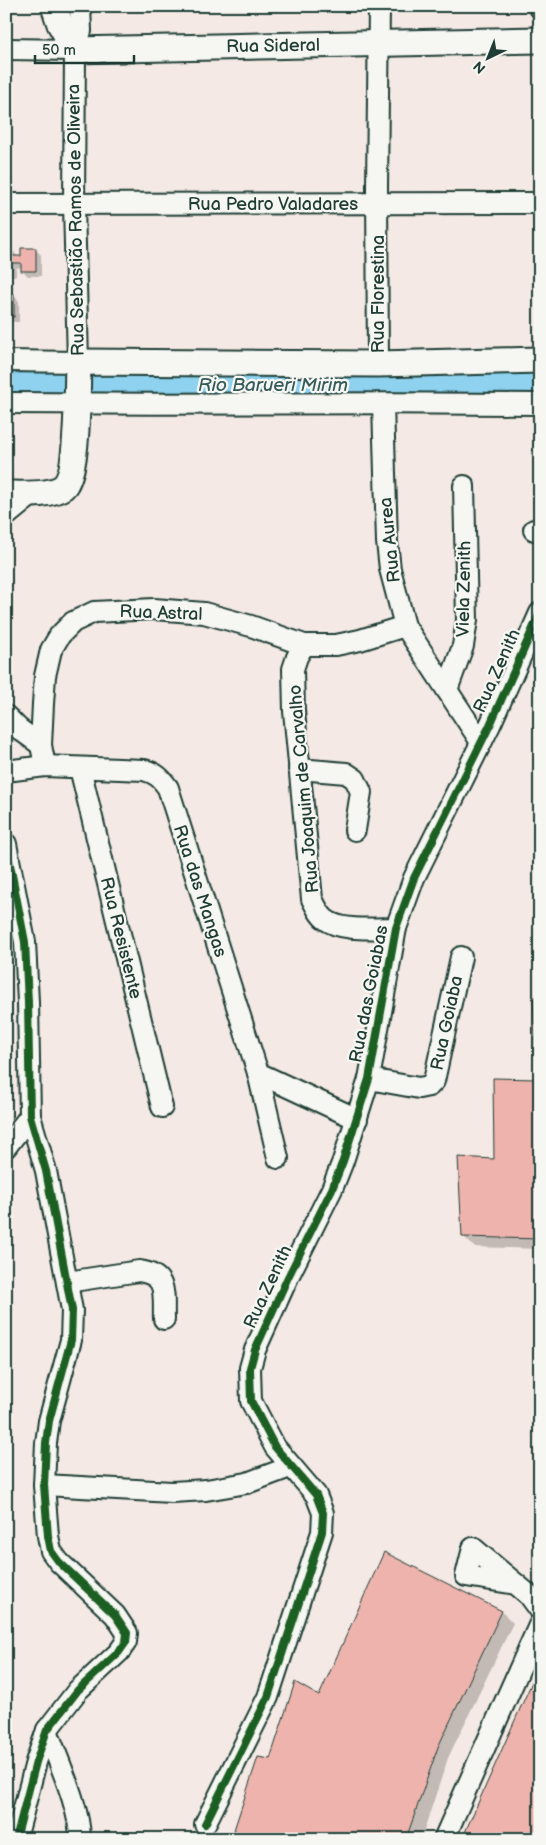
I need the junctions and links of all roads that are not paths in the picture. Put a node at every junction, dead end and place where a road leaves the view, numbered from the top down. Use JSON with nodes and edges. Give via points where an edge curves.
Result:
{"nodes":[{"id":1,"x":80,"y":6,"type":"edge"},
{"id":2,"x":379,"y":6,"type":"edge"},
{"id":3,"x":57,"y":15,"type":"edge"},
{"id":4,"x":540,"y":40,"type":"edge"},
{"id":5,"x":379,"y":44,"type":"junction"},
{"id":6,"x":6,"y":49,"type":"edge"},
{"id":7,"x":75,"y":50,"type":"junction"},
{"id":8,"x":540,"y":203,"type":"edge"},
{"id":9,"x":6,"y":204,"type":"edge"},
{"id":10,"x":378,"y":204,"type":"junction"},
{"id":11,"x":74,"y":205,"type":"junction"},
{"id":12,"x":540,"y":360,"type":"edge"},
{"id":13,"x":6,"y":362,"type":"edge"},
{"id":14,"x":378,"y":364,"type":"junction"},
{"id":15,"x":77,"y":383,"type":"junction"},
{"id":16,"x":6,"y":403,"type":"edge"},
{"id":17,"x":383,"y":404,"type":"junction"},
{"id":18,"x":540,"y":404,"type":"edge"},
{"id":19,"x":464,"y":486,"type":"dead end"},
{"id":20,"x":34,"y":493,"type":"junction"},
{"id":21,"x":6,"y":494,"type":"edge"},
{"id":22,"x":6,"y":516,"type":"edge"},
{"id":23,"x":540,"y":613,"type":"edge"},
{"id":24,"x":405,"y":626,"type":"junction"},
{"id":25,"x":304,"y":645,"type":"junction"},
{"id":26,"x":447,"y":690,"type":"junction"},
{"id":27,"x":6,"y":716,"type":"edge"},
{"id":28,"x":481,"y":742,"type":"junction"},
{"id":29,"x":41,"y":745,"type":"junction"},
{"id":30,"x":46,"y":766,"type":"junction"},
{"id":31,"x":80,"y":768,"type":"junction"},
{"id":32,"x":300,"y":768,"type":"junction"},
{"id":33,"x":6,"y":771,"type":"edge"},
{"id":34,"x":355,"y":830,"type":"dead end"},
{"id":35,"x":6,"y":844,"type":"edge"},
{"id":36,"x":396,"y":928,"type":"junction"},
{"id":37,"x":461,"y":957,"type":"dead end"},
{"id":38,"x":258,"y":1073,"type":"junction"},
{"id":39,"x":369,"y":1080,"type":"junction"},
{"id":40,"x":162,"y":1107,"type":"dead end"},
{"id":41,"x":30,"y":1116,"type":"junction"},
{"id":42,"x":357,"y":1119,"type":"junction"},
{"id":43,"x":6,"y":1147,"type":"edge"},
{"id":44,"x":278,"y":1158,"type":"dead end"},
{"id":45,"x":67,"y":1282,"type":"junction"},
{"id":46,"x":164,"y":1319,"type":"dead end"},
{"id":47,"x":290,"y":1467,"type":"junction"},
{"id":48,"x":44,"y":1485,"type":"junction"},
{"id":49,"x":516,"y":1584,"type":"junction"},
{"id":50,"x":540,"y":1610,"type":"edge"},
{"id":51,"x":540,"y":1623,"type":"edge"},
{"id":52,"x":47,"y":1730,"type":"junction"},
{"id":53,"x":205,"y":1824,"type":"dead end"},
{"id":54,"x":16,"y":1839,"type":"edge"},
{"id":55,"x":80,"y":1839,"type":"edge"},
{"id":56,"x":444,"y":1839,"type":"edge"}],
"edges":[{"from":1,"to":7,"type":"street","name":"Rua Sebastião Ramos de Oliveira","via":[[81,31]]},
{"from":2,"to":5,"type":"street","name":"Rua Florestina"},
{"from":3,"to":7,"type":"main road"},
{"from":4,"to":5,"type":"main road","name":"Rua Sideral"},
{"from":5,"to":7,"type":"main road","name":"Rua Sideral"},
{"from":5,"to":10,"type":"street","name":"Rua Florestina"},
{"from":6,"to":7,"type":"street","name":"Rua Sideral"},
{"from":7,"to":11,"type":"street","name":"Rua Sebastião Ramos de Oliveira"},
{"from":8,"to":10,"type":"street","name":"Rua Pedro Valadares"},
{"from":9,"to":11,"type":"street","name":"Rua Pedro Valadares"},
{"from":10,"to":11,"type":"street","name":"Rua Pedro Valadares"},
{"from":10,"to":14,"type":"street","name":"Rua Florestina"},
{"from":11,"to":15,"type":"street","name":"Rua Sebastião Ramos de Oliveira"},
{"from":12,"to":14,"type":"main road"},
{"from":13,"to":15,"type":"street"},
{"from":14,"to":15,"type":"main road"},
{"from":15,"to":16,"type":"street"},
{"from":15,"to":17,"type":"street"},
{"from":15,"to":20,"type":"main road","via":[[69,478],[63,487],[53,492]]},
{"from":17,"to":18,"type":"street"},
{"from":17,"to":24,"type":"street","name":"Rua Aurea","via":[[386,542]]},
{"from":19,"to":26,"type":"street","name":"Viela Zenith","via":[[467,620],[463,646]]},
{"from":20,"to":21,"type":"main road"},
{"from":20,"to":22,"type":"street"},
{"from":23,"to":28,"type":"street","name":"Rua Zenith"},
{"from":24,"to":25,"type":"street","name":"Rua Astral","via":[[360,640]]},
{"from":24,"to":26,"type":"street","name":"Rua Aurea"},
{"from":25,"to":29,"type":"street","name":"Rua Astral","via":[[204,613],[154,609],[94,612],[73,622],[51,650],[45,676]]},
{"from":25,"to":32,"type":"street","name":"Rua Joaquim de Carvalho","via":[[293,669]]},
{"from":26,"to":28,"type":"street","name":"Rua Aurea"},
{"from":27,"to":29,"type":"street"},
{"from":28,"to":36,"type":"street","name":"Rua das Goiabas","via":[[414,878]]},
{"from":29,"to":30,"type":"street","name":"Rua Astral"},
{"from":30,"to":31,"type":"street","name":"Rua das Mangas"},
{"from":30,"to":33,"type":"street","name":"Rua das Mangas"},
{"from":31,"to":38,"type":"street","name":"Rua das Mangas","via":[[144,770],[155,773],[168,788]]},
{"from":31,"to":40,"type":"street","name":"Rua Resistente"},
{"from":32,"to":34,"type":"street","via":[[346,773],[355,779],[361,792]]},
{"from":32,"to":36,"type":"street","name":"Rua Joaquim de Carvalho","via":[[312,899],[318,911],[337,925]]},
{"from":35,"to":41,"type":"street","via":[[25,942]]},
{"from":36,"to":39,"type":"street","name":"Rua das Goiabas"},
{"from":37,"to":39,"type":"street","name":"Rua Goiaba","via":[[434,1082],[419,1088]]},
{"from":38,"to":42,"type":"street"},
{"from":38,"to":44,"type":"street","name":"Rua das Mangas"},
{"from":39,"to":42,"type":"street","name":"Rua das Goiabas"},
{"from":41,"to":43,"type":"street"},
{"from":41,"to":45,"type":"street","via":[[46,1170]]},
{"from":42,"to":47,"type":"street","name":"Rua Zenith","via":[[332,1189],[288,1277],[250,1368],[251,1401]]},
{"from":45,"to":46,"type":"street","via":[[140,1271],[151,1273],[162,1283]]},
{"from":45,"to":48,"type":"street","via":[[72,1310],[71,1340],[50,1421]]},
{"from":47,"to":48,"type":"street","via":[[247,1483],[206,1490],[172,1492]]},
{"from":47,"to":53,"type":"street","name":"Rua Zenith","via":[[316,1495],[322,1513],[322,1532],[268,1696]]},
{"from":48,"to":52,"type":"street","via":[[51,1551],[115,1614],[127,1633],[126,1642],[119,1652],[78,1690]]},
{"from":49,"to":49,"type":"street","via":[[466,1576],[473,1548]]},
{"from":49,"to":50,"type":"street","via":[[535,1600]]},
{"from":51,"to":56,"type":"street"},
{"from":52,"to":54,"type":"street"},
{"from":52,"to":55,"type":"street","via":[[73,1801]]}]}
